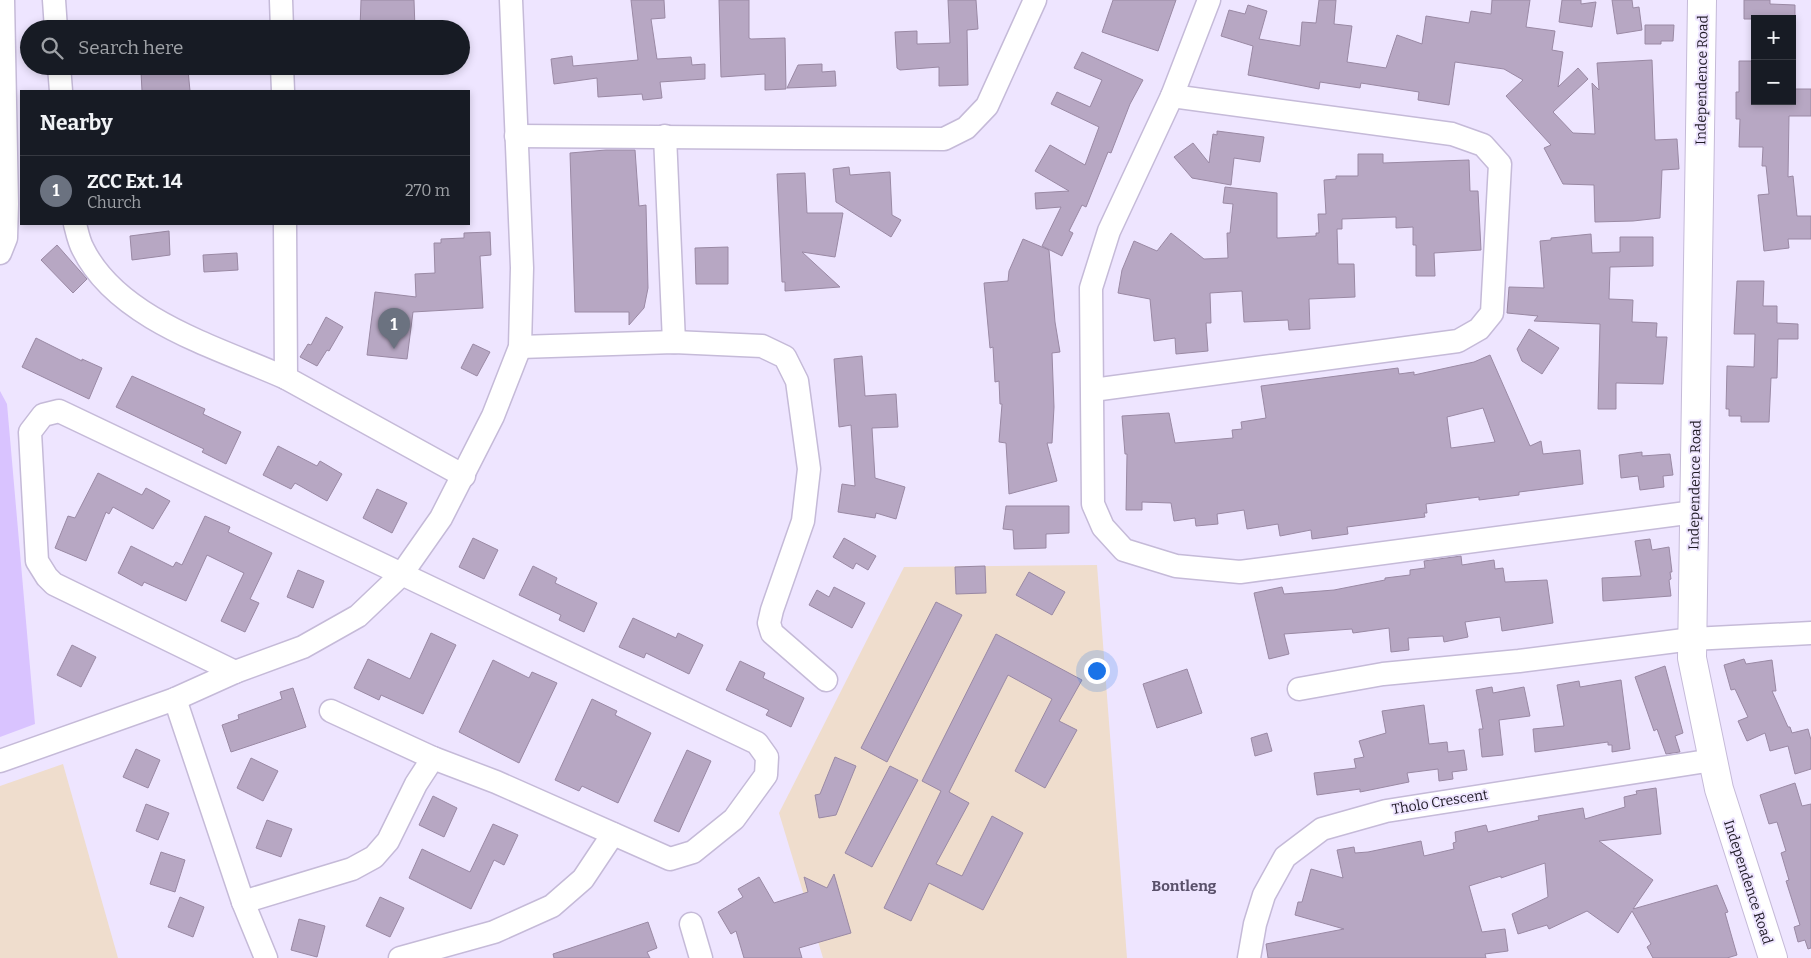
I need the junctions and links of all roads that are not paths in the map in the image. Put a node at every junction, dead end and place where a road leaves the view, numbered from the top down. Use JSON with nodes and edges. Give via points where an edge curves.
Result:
{"nodes":[{"id":1,"x":3,"y":0,"type":"edge"},
{"id":2,"x":54,"y":0,"type":"edge"},
{"id":3,"x":281,"y":0,"type":"edge"},
{"id":4,"x":511,"y":0,"type":"edge"},
{"id":5,"x":1035,"y":0,"type":"edge"},
{"id":6,"x":1209,"y":0,"type":"edge"},
{"id":7,"x":1702,"y":0,"type":"edge"},
{"id":8,"x":55,"y":20,"type":"edge"},
{"id":9,"x":282,"y":20,"type":"edge"},
{"id":10,"x":60,"y":75,"type":"edge"},
{"id":11,"x":282,"y":75,"type":"edge"},
{"id":12,"x":62,"y":90,"type":"edge"},
{"id":13,"x":283,"y":90,"type":"edge"},
{"id":14,"x":1172,"y":96,"type":"junction"},
{"id":15,"x":516,"y":136,"type":"junction"},
{"id":16,"x":665,"y":136,"type":"junction"},
{"id":17,"x":75,"y":225,"type":"edge"},
{"id":18,"x":285,"y":225,"type":"edge"},
{"id":19,"x":0,"y":253,"type":"edge"},
{"id":20,"x":674,"y":342,"type":"junction"},
{"id":21,"x":520,"y":347,"type":"junction"},
{"id":22,"x":286,"y":378,"type":"junction"},
{"id":23,"x":1093,"y":390,"type":"junction"},
{"id":24,"x":464,"y":476,"type":"junction"},
{"id":25,"x":1694,"y":512,"type":"junction"},
{"id":26,"x":401,"y":576,"type":"junction"},
{"id":27,"x":1811,"y":633,"type":"edge"},
{"id":28,"x":1692,"y":638,"type":"junction"},
{"id":29,"x":235,"y":672,"type":"junction"},
{"id":30,"x":826,"y":680,"type":"dead end"},
{"id":31,"x":1299,"y":689,"type":"dead end"},
{"id":32,"x":175,"y":700,"type":"junction"},
{"id":33,"x":331,"y":711,"type":"dead end"},
{"id":34,"x":433,"y":758,"type":"junction"},
{"id":35,"x":1712,"y":760,"type":"junction"},
{"id":36,"x":0,"y":761,"type":"edge"},
{"id":37,"x":613,"y":834,"type":"junction"},
{"id":38,"x":243,"y":902,"type":"junction"},
{"id":39,"x":692,"y":924,"type":"dead end"},
{"id":40,"x":266,"y":958,"type":"edge"},
{"id":41,"x":400,"y":958,"type":"edge"},
{"id":42,"x":701,"y":958,"type":"edge"},
{"id":43,"x":1250,"y":958,"type":"edge"},
{"id":44,"x":1773,"y":958,"type":"edge"}],
"edges":[{"from":1,"to":19,"type":"street","via":[[7,204],[6,238]]},
{"from":2,"to":8,"type":"street"},
{"from":3,"to":9,"type":"street"},
{"from":4,"to":15,"type":"street"},
{"from":5,"to":16,"type":"street","via":[[987,106],[966,128],[944,139]]},
{"from":6,"to":14,"type":"street"},
{"from":7,"to":25,"type":"street","name":"Independence Road"},
{"from":10,"to":12,"type":"street"},
{"from":11,"to":13,"type":"street"},
{"from":14,"to":23,"type":"street","via":[[1109,232],[1091,288]]},
{"from":14,"to":23,"type":"street","via":[[1452,134],[1483,146],[1500,164],[1492,313],[1479,329],[1458,341]]},
{"from":15,"to":16,"type":"street"},
{"from":15,"to":21,"type":"street","via":[[522,268]]},
{"from":16,"to":20,"type":"street"},
{"from":17,"to":22,"type":"street","via":[[83,249],[102,276],[130,303],[171,330]]},
{"from":18,"to":22,"type":"street"},
{"from":20,"to":21,"type":"street"},
{"from":20,"to":30,"type":"street","via":[[762,346],[785,357],[797,380],[809,470],[803,521],[770,623],[772,633]]},
{"from":21,"to":24,"type":"street","via":[[493,416]]},
{"from":22,"to":24,"type":"street"},
{"from":23,"to":25,"type":"street","via":[[1094,504],[1103,527],[1124,550],[1176,566],[1240,572]]},
{"from":24,"to":26,"type":"street","via":[[441,518]]},
{"from":25,"to":28,"type":"street","name":"Independence Road"},
{"from":26,"to":29,"type":"street","via":[[358,616],[303,647]]},
{"from":26,"to":29,"type":"street","via":[[59,411],[43,415],[30,432],[37,561],[47,576],[54,584]]},
{"from":26,"to":37,"type":"street","via":[[757,743],[767,758],[766,775],[734,819],[693,852],[670,859]]},
{"from":27,"to":28,"type":"street"},
{"from":28,"to":31,"type":"street","via":[[1519,662],[1383,674]]},
{"from":28,"to":35,"type":"street","name":"Independence Road","via":[[1692,658]]},
{"from":29,"to":32,"type":"street"},
{"from":32,"to":36,"type":"street"},
{"from":32,"to":38,"type":"street"},
{"from":33,"to":34,"type":"street"},
{"from":34,"to":37,"type":"street"},
{"from":34,"to":38,"type":"street","via":[[416,784],[388,841],[374,857],[352,868]]},
{"from":35,"to":43,"type":"street","name":"Tholo Crescent","via":[[1386,810],[1322,829],[1284,857],[1264,894]]},
{"from":35,"to":44,"type":"street","name":"Independence Road","via":[[1718,789]]},
{"from":37,"to":41,"type":"street","via":[[583,879],[552,906],[494,932]]},
{"from":38,"to":40,"type":"street"},
{"from":39,"to":42,"type":"street"}]}
